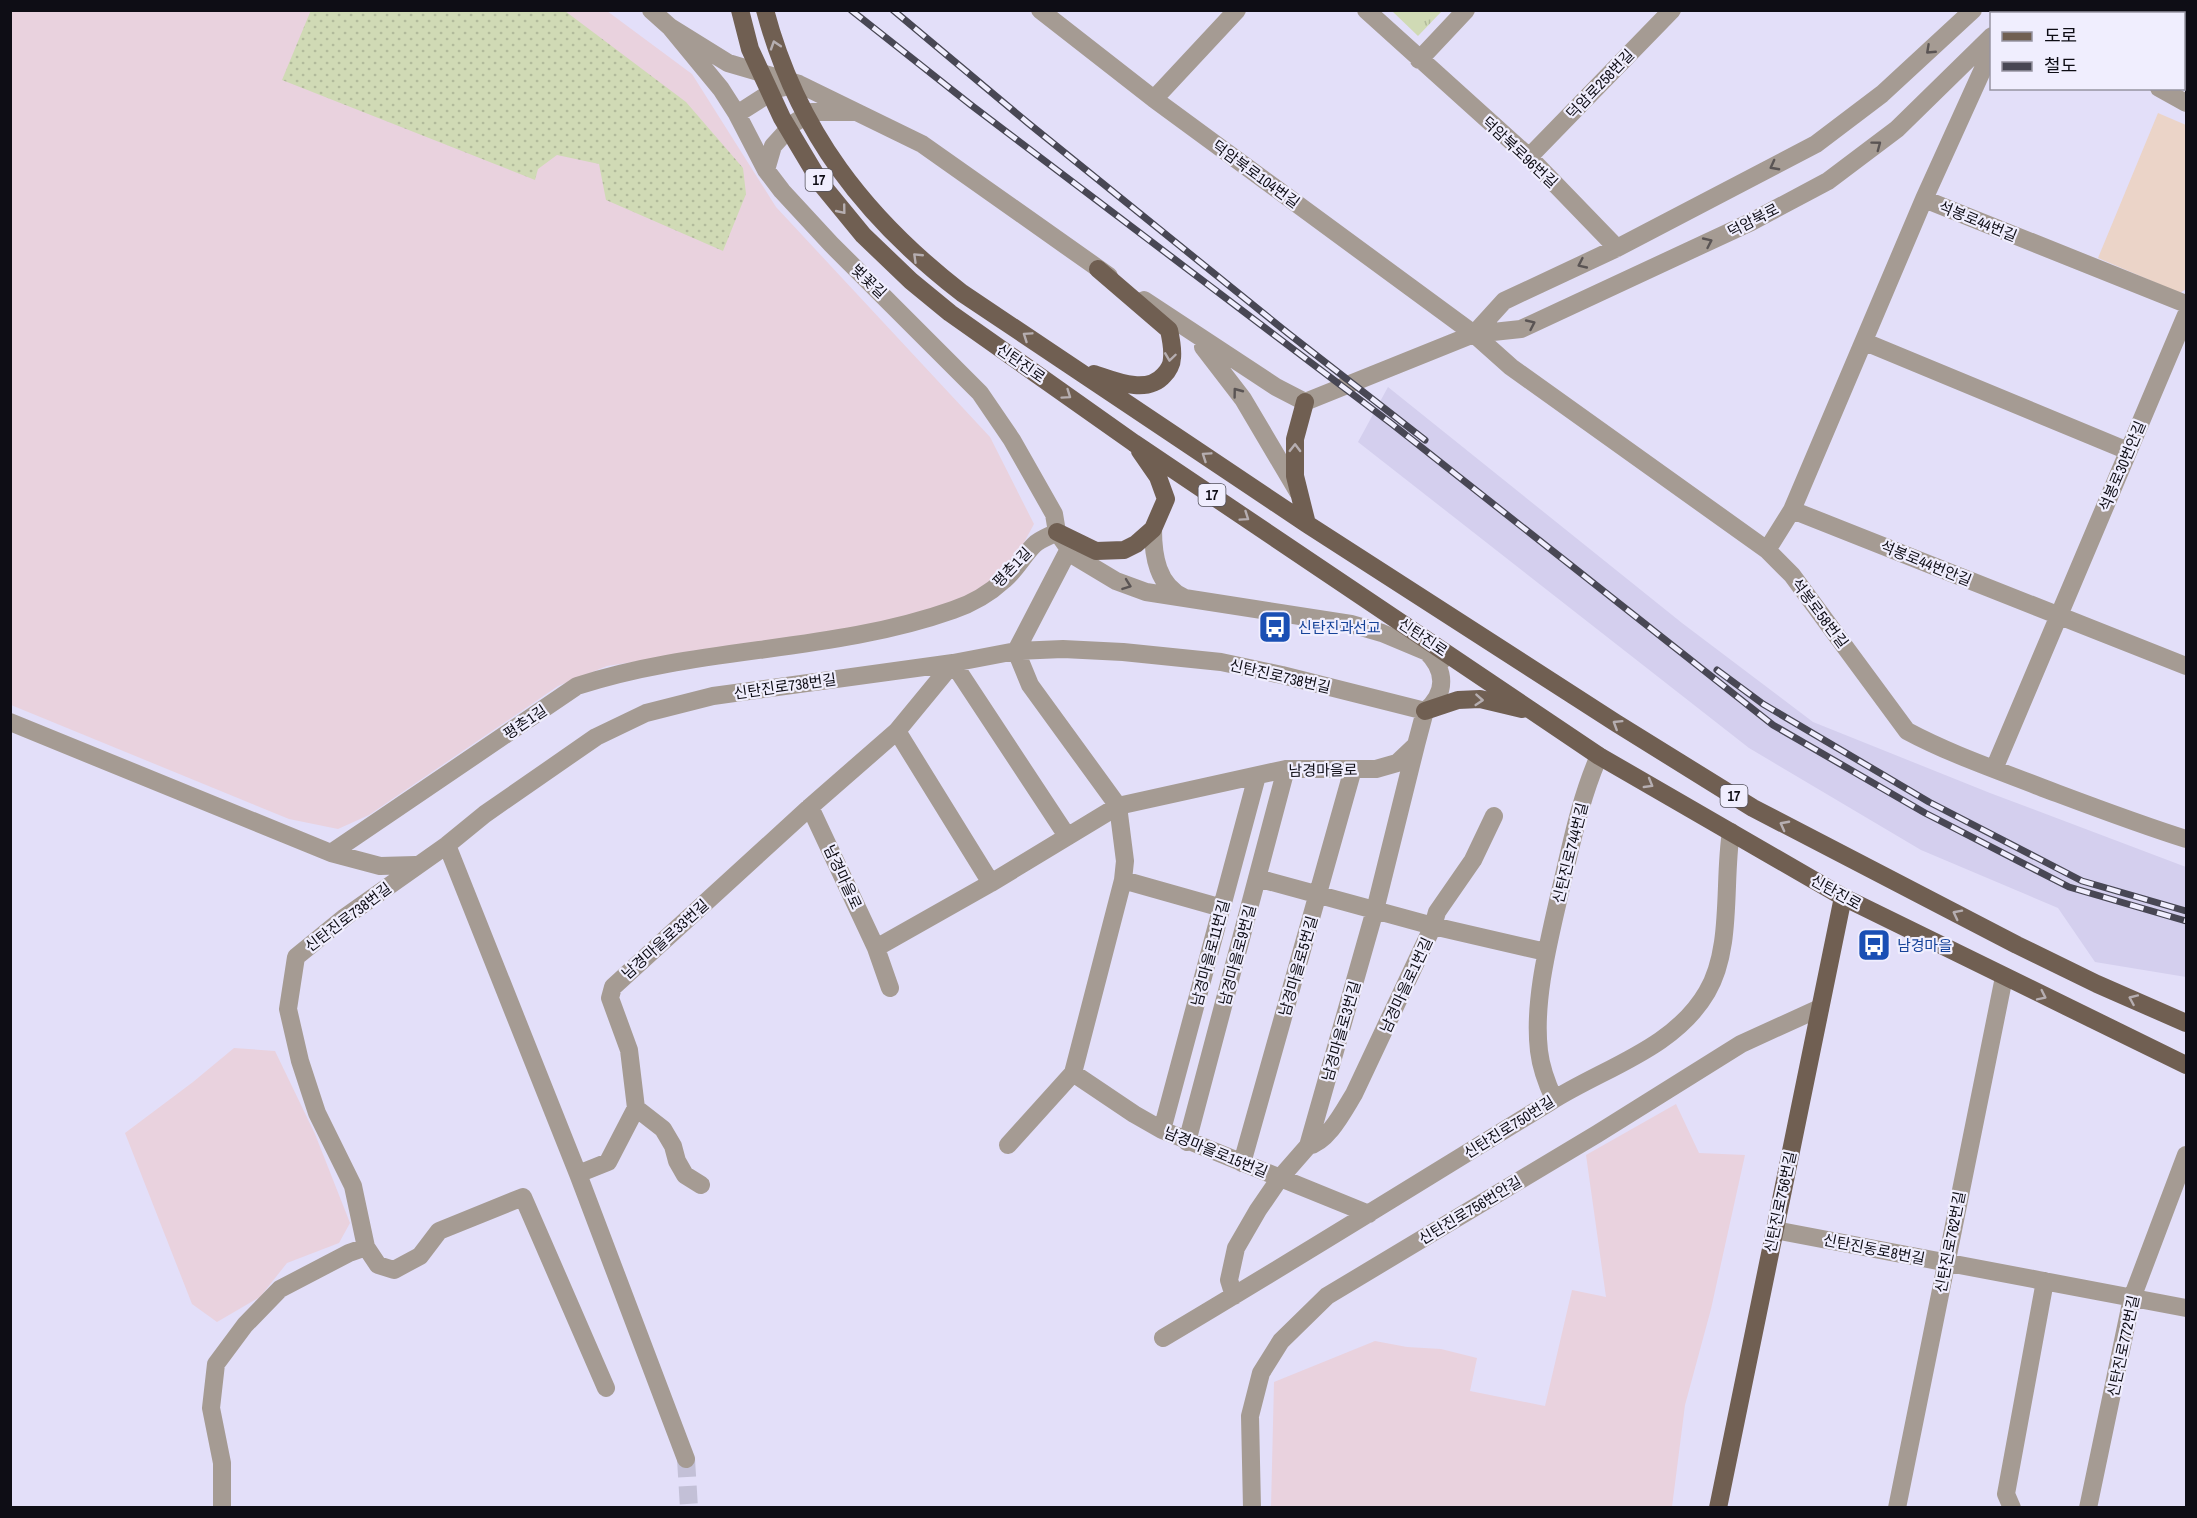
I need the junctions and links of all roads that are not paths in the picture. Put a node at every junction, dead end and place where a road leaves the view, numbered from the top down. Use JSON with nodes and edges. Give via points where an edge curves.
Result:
{"nodes":[{"id":1,"x":651,"y":10,"type":"edge"},
{"id":2,"x":740,"y":10,"type":"edge"},
{"id":3,"x":765,"y":10,"type":"edge"},
{"id":4,"x":1040,"y":10,"type":"edge"},
{"id":5,"x":1237,"y":10,"type":"edge"},
{"id":6,"x":1366,"y":10,"type":"edge"},
{"id":7,"x":1466,"y":10,"type":"edge"},
{"id":8,"x":1672,"y":10,"type":"edge"},
{"id":9,"x":1973,"y":10,"type":"edge"},
{"id":10,"x":670,"y":27,"type":"junction"},
{"id":11,"x":1990,"y":38,"type":"edge"},
{"id":12,"x":1990,"y":53,"type":"edge"},
{"id":13,"x":1419,"y":60,"type":"junction"},
{"id":14,"x":800,"y":84,"type":"junction"},
{"id":15,"x":2163,"y":90,"type":"edge"},
{"id":16,"x":1154,"y":99,"type":"junction"},
{"id":17,"x":2187,"y":103,"type":"edge"},
{"id":18,"x":854,"y":112,"type":"junction"},
{"id":19,"x":737,"y":114,"type":"junction"},
{"id":20,"x":1528,"y":157,"type":"junction"},
{"id":21,"x":766,"y":170,"type":"junction"},
{"id":22,"x":1924,"y":200,"type":"junction"},
{"id":23,"x":1617,"y":248,"type":"junction"},
{"id":24,"x":1098,"y":269,"type":"junction"},
{"id":25,"x":2187,"y":304,"type":"edge"},
{"id":26,"x":2187,"y":315,"type":"edge"},
{"id":27,"x":1193,"y":334,"type":"junction"},
{"id":28,"x":1474,"y":334,"type":"junction"},
{"id":29,"x":1865,"y":342,"type":"junction"},
{"id":30,"x":1069,"y":364,"type":"junction"},
{"id":31,"x":1305,"y":402,"type":"junction"},
{"id":32,"x":1134,"y":443,"type":"junction"},
{"id":33,"x":2127,"y":451,"type":"junction"},
{"id":34,"x":1300,"y":495,"type":"junction"},
{"id":35,"x":1792,"y":510,"type":"junction"},
{"id":36,"x":1307,"y":524,"type":"junction"},
{"id":37,"x":1153,"y":528,"type":"junction"},
{"id":38,"x":1058,"y":532,"type":"junction"},
{"id":39,"x":1767,"y":550,"type":"junction"},
{"id":40,"x":1072,"y":553,"type":"junction"},
{"id":41,"x":1192,"y":601,"type":"junction"},
{"id":42,"x":2060,"y":617,"type":"junction"},
{"id":43,"x":1424,"y":649,"type":"junction"},
{"id":44,"x":1016,"y":651,"type":"junction"},
{"id":45,"x":953,"y":663,"type":"junction"},
{"id":46,"x":2187,"y":666,"type":"edge"},
{"id":47,"x":1476,"y":674,"type":"junction"},
{"id":48,"x":1425,"y":711,"type":"junction"},
{"id":49,"x":1534,"y":712,"type":"junction"},
{"id":50,"x":10,"y":722,"type":"edge"},
{"id":51,"x":897,"y":731,"type":"junction"},
{"id":52,"x":1416,"y":745,"type":"junction"},
{"id":53,"x":1599,"y":756,"type":"junction"},
{"id":54,"x":1286,"y":769,"type":"junction"},
{"id":55,"x":1353,"y":769,"type":"junction"},
{"id":56,"x":1994,"y":769,"type":"junction"},
{"id":57,"x":1257,"y":776,"type":"junction"},
{"id":58,"x":1118,"y":806,"type":"junction"},
{"id":59,"x":810,"y":807,"type":"junction"},
{"id":60,"x":1494,"y":816,"type":"dead end"},
{"id":61,"x":1731,"y":832,"type":"junction"},
{"id":62,"x":1067,"y":836,"type":"junction"},
{"id":63,"x":2187,"y":838,"type":"edge"},
{"id":64,"x":447,"y":845,"type":"junction"},
{"id":65,"x":331,"y":853,"type":"junction"},
{"id":66,"x":416,"y":865,"type":"junction"},
{"id":67,"x":1257,"y":878,"type":"junction"},
{"id":68,"x":1123,"y":880,"type":"junction"},
{"id":69,"x":991,"y":883,"type":"junction"},
{"id":70,"x":1318,"y":896,"type":"junction"},
{"id":71,"x":1843,"y":897,"type":"junction"},
{"id":72,"x":1222,"y":908,"type":"junction"},
{"id":73,"x":1375,"y":910,"type":"junction"},
{"id":74,"x":1433,"y":926,"type":"junction"},
{"id":75,"x":876,"y":948,"type":"junction"},
{"id":76,"x":1546,"y":952,"type":"junction"},
{"id":77,"x":2004,"y":977,"type":"junction"},
{"id":78,"x":890,"y":988,"type":"dead end"},
{"id":79,"x":1820,"y":1008,"type":"junction"},
{"id":80,"x":2187,"y":1023,"type":"edge"},
{"id":81,"x":2187,"y":1065,"type":"edge"},
{"id":82,"x":1073,"y":1072,"type":"junction"},
{"id":83,"x":1554,"y":1099,"type":"junction"},
{"id":84,"x":636,"y":1108,"type":"junction"},
{"id":85,"x":1162,"y":1130,"type":"junction"},
{"id":86,"x":1187,"y":1142,"type":"junction"},
{"id":87,"x":1008,"y":1145,"type":"dead end"},
{"id":88,"x":1308,"y":1146,"type":"junction"},
{"id":89,"x":2187,"y":1155,"type":"edge"},
{"id":90,"x":1242,"y":1163,"type":"junction"},
{"id":91,"x":578,"y":1174,"type":"junction"},
{"id":92,"x":1280,"y":1178,"type":"junction"},
{"id":93,"x":701,"y":1185,"type":"dead end"},
{"id":94,"x":1369,"y":1214,"type":"junction"},
{"id":95,"x":1774,"y":1230,"type":"junction"},
{"id":96,"x":366,"y":1247,"type":"junction"},
{"id":97,"x":1946,"y":1263,"type":"junction"},
{"id":98,"x":2045,"y":1281,"type":"junction"},
{"id":99,"x":1234,"y":1296,"type":"junction"},
{"id":100,"x":2132,"y":1298,"type":"junction"},
{"id":101,"x":2187,"y":1308,"type":"edge"},
{"id":102,"x":1163,"y":1338,"type":"dead end"},
{"id":103,"x":606,"y":1388,"type":"dead end"},
{"id":104,"x":686,"y":1459,"type":"tunnel mouth"},
{"id":105,"x":222,"y":1508,"type":"edge"},
{"id":106,"x":1252,"y":1508,"type":"edge"},
{"id":107,"x":1718,"y":1508,"type":"edge"},
{"id":108,"x":1897,"y":1508,"type":"edge"},
{"id":109,"x":2012,"y":1508,"type":"edge"},
{"id":110,"x":2088,"y":1508,"type":"edge"}],
"edges":[{"from":1,"to":10,"type":"street","name":"벚꽃길"},
{"from":2,"to":32,"type":"main road","name":"신탄진로","number":"17","one_way":true,"via":[[750,49],[782,118],[822,186],[863,235],[950,313]]},
{"from":30,"to":3,"type":"main road","name":"신탄진로","number":"17","one_way":true,"via":[[962,294],[879,220],[840,172],[803,111],[775,47]]},
{"from":4,"to":16,"type":"street","name":"덕암북로104번길"},
{"from":5,"to":16,"type":"street"},
{"from":6,"to":13,"type":"street","name":"덕암북로96번길"},
{"from":7,"to":13,"type":"street"},
{"from":8,"to":20,"type":"street","name":"덕암로258번길"},
{"from":9,"to":23,"type":"street","name":"덕암북로","one_way":true,"via":[[1882,94],[1816,144]]},
{"from":10,"to":14,"type":"street","via":[[728,63]]},
{"from":10,"to":19,"type":"street","name":"벚꽃길"},
{"from":28,"to":11,"type":"street","name":"덕암북로","one_way":true,"via":[[1521,329],[1751,222],[1828,181],[1897,129]]},
{"from":12,"to":22,"type":"street","name":"석봉로44번길"},
{"from":13,"to":20,"type":"street","name":"덕암북로96번길"},
{"from":14,"to":18,"type":"street"},
{"from":14,"to":19,"type":"street","via":[[776,89]]},
{"from":15,"to":17,"type":"street"},
{"from":16,"to":28,"type":"street","name":"덕암북로104번길"},
{"from":18,"to":21,"type":"street","via":[[812,112],[794,123],[773,146]]},
{"from":18,"to":24,"type":"street","via":[[922,144]]},
{"from":19,"to":21,"type":"street","name":"벚꽃길"},
{"from":20,"to":23,"type":"street","name":"덕암북로96번길"},
{"from":21,"to":38,"type":"street","name":"벚꽃길","via":[[831,244],[980,393],[1054,514]]},
{"from":22,"to":25,"type":"street","name":"석봉로44번길"},
{"from":22,"to":29,"type":"street"},
{"from":23,"to":28,"type":"street","name":"덕암북로","one_way":true,"via":[[1504,302]]},
{"from":24,"to":27,"type":"street"},
{"from":24,"to":30,"type":"main road","one_way":true,"via":[[1169,330],[1172,361],[1155,384],[1139,385],[1115,381]]},
{"from":26,"to":33,"type":"street","name":"석봉로30번안길"},
{"from":27,"to":31,"type":"street"},
{"from":34,"to":27,"type":"street","one_way":true,"via":[[1243,399]]},
{"from":28,"to":31,"type":"street","name":"덕암북로"},
{"from":28,"to":39,"type":"street","name":"석봉로58번길","via":[[1512,367]]},
{"from":29,"to":33,"type":"street"},
{"from":29,"to":35,"type":"street"},
{"from":36,"to":30,"type":"main road","name":"신탄진로","number":"17","one_way":true},
{"from":34,"to":31,"type":"main road","one_way":true,"via":[[1295,476],[1295,440]]},
{"from":32,"to":37,"type":"main road","via":[[1158,477],[1166,499]]},
{"from":32,"to":47,"type":"main road","name":"신탄진로","number":"17","one_way":true},
{"from":33,"to":42,"type":"street","name":"석봉로30번안길"},
{"from":34,"to":36,"type":"main road"},
{"from":35,"to":39,"type":"street"},
{"from":35,"to":42,"type":"street","name":"석봉로44번안길"},
{"from":80,"to":36,"type":"main road","name":"신탄진로","number":"17","one_way":true,"via":[[2017,945],[1753,808]]},
{"from":37,"to":38,"type":"main road","via":[[1124,549],[1096,551]]},
{"from":37,"to":41,"type":"street","via":[[1153,554],[1161,576],[1181,597]]},
{"from":38,"to":40,"type":"street","name":"벚꽃길"},
{"from":38,"to":65,"type":"street","name":"평촌1길","via":[[1035,543],[1005,579],[983,596],[955,610],[850,636],[617,673],[577,686]]},
{"from":39,"to":56,"type":"street","name":"석봉로58번길","via":[[1792,575],[1907,731]]},
{"from":40,"to":41,"type":"street","one_way":true,"via":[[1116,581],[1146,592]]},
{"from":40,"to":44,"type":"street"},
{"from":41,"to":43,"type":"street","via":[[1351,624]]},
{"from":42,"to":46,"type":"street"},
{"from":42,"to":56,"type":"street","name":"석봉로30번안길"},
{"from":43,"to":47,"type":"street"},
{"from":43,"to":48,"type":"street","via":[[1435,660],[1442,677],[1437,698]]},
{"from":44,"to":45,"type":"street","name":"신탄진로738번길"},
{"from":44,"to":48,"type":"street","name":"신탄진로738번길","via":[[1084,650],[1221,662]]},
{"from":44,"to":58,"type":"street","via":[[1030,685]]},
{"from":45,"to":51,"type":"street"},
{"from":45,"to":62,"type":"street"},
{"from":45,"to":64,"type":"street","name":"신탄진로738번길","via":[[712,696],[646,713],[596,737]]},
{"from":47,"to":49,"type":"main road","name":"신탄진로","number":"17"},
{"from":48,"to":49,"type":"main road","one_way":true,"via":[[1458,700],[1480,699]]},
{"from":48,"to":52,"type":"street"},
{"from":49,"to":53,"type":"main road","name":"신탄진로","number":"17"},
{"from":50,"to":65,"type":"street"},
{"from":51,"to":59,"type":"street"},
{"from":51,"to":69,"type":"street"},
{"from":52,"to":55,"type":"street","name":"남경마을로","via":[[1397,763],[1376,769]]},
{"from":52,"to":73,"type":"street","name":"남경마을로3번길"},
{"from":53,"to":61,"type":"main road","name":"신탄진로","number":"17","one_way":true},
{"from":53,"to":76,"type":"street","name":"신탄진로744번길","via":[[1588,782]]},
{"from":54,"to":55,"type":"street","name":"남경마을로"},
{"from":54,"to":57,"type":"street","name":"남경마을로"},
{"from":54,"to":67,"type":"street","name":"남경마을로9번길"},
{"from":55,"to":70,"type":"street","name":"남경마을로5번길"},
{"from":56,"to":63,"type":"street","name":"석봉로58번길"},
{"from":57,"to":58,"type":"street","name":"남경마을로"},
{"from":57,"to":72,"type":"street","name":"남경마을로11번길"},
{"from":58,"to":62,"type":"street","name":"남경마을로"},
{"from":58,"to":68,"type":"street","via":[[1125,861]]},
{"from":59,"to":75,"type":"street","name":"남경마을로"},
{"from":59,"to":84,"type":"street","name":"남경마을로33번길","via":[[613,987],[610,998],[629,1050]]},
{"from":60,"to":74,"type":"street","name":"남경마을로1번길","via":[[1473,860],[1437,912]]},
{"from":61,"to":71,"type":"main road","name":"신탄진로","number":"17"},
{"from":61,"to":83,"type":"street","name":"신탄진로750번길","via":[[1723,941],[1719,964],[1707,992],[1687,1019],[1661,1041]]},
{"from":62,"to":69,"type":"street","name":"남경마을로"},
{"from":64,"to":66,"type":"street","name":"신탄진로738번길"},
{"from":64,"to":91,"type":"street"},
{"from":65,"to":66,"type":"street","via":[[381,866]]},
{"from":66,"to":96,"type":"street","name":"신탄진로738번길","via":[[296,957],[290,985],[288,1009],[300,1061],[317,1113],[353,1186]]},
{"from":67,"to":70,"type":"street"},
{"from":67,"to":86,"type":"street","name":"남경마을로9번길"},
{"from":68,"to":72,"type":"street"},
{"from":68,"to":82,"type":"street"},
{"from":69,"to":75,"type":"street","name":"남경마을로"},
{"from":70,"to":73,"type":"street"},
{"from":70,"to":90,"type":"street","name":"남경마을로5번길"},
{"from":71,"to":77,"type":"main road","name":"신탄진로","number":"17"},
{"from":71,"to":79,"type":"main road","name":"신탄진로756번길"},
{"from":72,"to":85,"type":"street","name":"남경마을로11번길"},
{"from":73,"to":74,"type":"street"},
{"from":73,"to":88,"type":"street","name":"남경마을로3번길"},
{"from":74,"to":76,"type":"street"},
{"from":74,"to":88,"type":"street","name":"남경마을로1번길","via":[[1354,1094],[1321,1140]]},
{"from":75,"to":78,"type":"street","name":"남경마을로"},
{"from":76,"to":83,"type":"street","name":"신탄진로744번길","via":[[1539,1002],[1539,1050]]},
{"from":77,"to":81,"type":"main road","name":"신탄진로","number":"17","one_way":true},
{"from":77,"to":97,"type":"street","name":"신탄진로762번길"},
{"from":79,"to":95,"type":"main road","name":"신탄진로756번길"},
{"from":79,"to":106,"type":"street","name":"신탄진로756번안길","via":[[1741,1044],[1327,1296],[1281,1341],[1261,1373],[1250,1416]]},
{"from":82,"to":85,"type":"street","name":"남경마을로15번길"},
{"from":82,"to":87,"type":"street"},
{"from":83,"to":94,"type":"street","name":"신탄진로750번길"},
{"from":84,"to":91,"type":"street","via":[[608,1162]]},
{"from":84,"to":93,"type":"street","via":[[663,1129],[685,1175]]},
{"from":85,"to":86,"type":"street","name":"남경마을로15번길"},
{"from":86,"to":90,"type":"street","name":"남경마을로15번길"},
{"from":88,"to":92,"type":"street","name":"남경마을로3번길"},
{"from":89,"to":100,"type":"street","name":"신탄진로772번길"},
{"from":90,"to":92,"type":"street","name":"남경마을로15번길"},
{"from":91,"to":104,"type":"street"},
{"from":92,"to":94,"type":"street","name":"남경마을로15번길"},
{"from":92,"to":99,"type":"street","name":"남경마을로3번길","via":[[1236,1248],[1229,1280]]},
{"from":94,"to":99,"type":"street","name":"신탄진로750번길"},
{"from":95,"to":97,"type":"street","name":"신탄진동로8번길"},
{"from":95,"to":107,"type":"main road","name":"신탄진로756번길"},
{"from":96,"to":103,"type":"street","via":[[378,1265],[394,1270],[420,1256],[439,1232],[523,1197]]},
{"from":96,"to":105,"type":"street","via":[[280,1289],[245,1325],[216,1364],[212,1408],[222,1463]]},
{"from":97,"to":98,"type":"street","name":"신탄진동로8번길"},
{"from":97,"to":108,"type":"street","name":"신탄진로762번길"},
{"from":98,"to":100,"type":"street","name":"신탄진동로8번길"},
{"from":98,"to":109,"type":"street","via":[[2006,1494]]},
{"from":99,"to":102,"type":"street","name":"신탄진로750번길"},
{"from":100,"to":101,"type":"street","name":"신탄진동로8번길"},
{"from":100,"to":110,"type":"street","name":"신탄진로772번길"}]}
